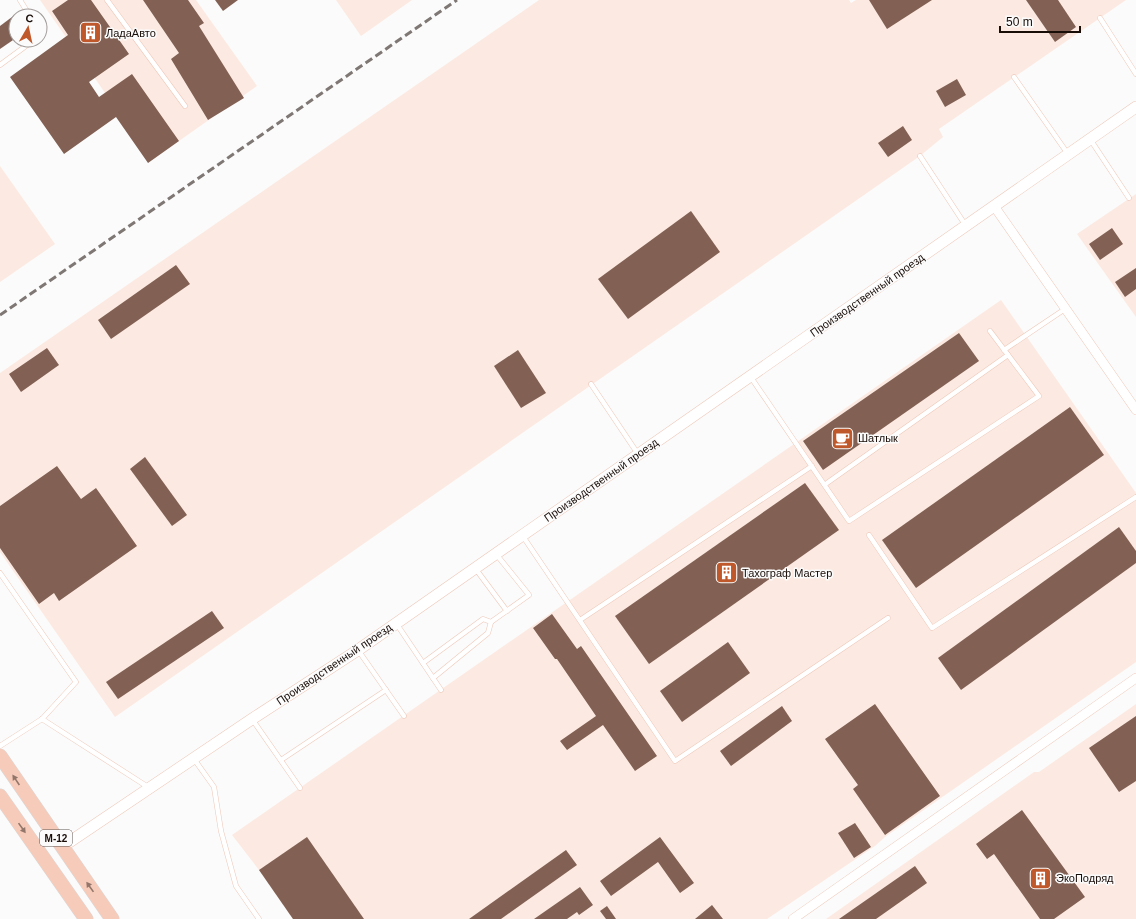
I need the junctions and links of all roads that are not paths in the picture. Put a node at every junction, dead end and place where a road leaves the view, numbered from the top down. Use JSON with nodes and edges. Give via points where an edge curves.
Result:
{"nodes":[{"id":1,"x":108,"y":0,"type":"edge"},
{"id":2,"x":1100,"y":18,"type":"dead end"},
{"id":3,"x":23,"y":48,"type":"edge"},
{"id":4,"x":0,"y":65,"type":"edge"},
{"id":5,"x":1136,"y":74,"type":"edge"},
{"id":6,"x":1014,"y":77,"type":"dead end"},
{"id":7,"x":185,"y":106,"type":"dead end"},
{"id":8,"x":1136,"y":107,"type":"edge"},
{"id":9,"x":1090,"y":139,"type":"junction"},
{"id":10,"x":1068,"y":154,"type":"junction"},
{"id":11,"x":920,"y":156,"type":"dead end"},
{"id":12,"x":1130,"y":198,"type":"dead end"},
{"id":13,"x":994,"y":206,"type":"junction"},
{"id":14,"x":966,"y":226,"type":"junction"},
{"id":15,"x":1065,"y":309,"type":"junction"},
{"id":16,"x":990,"y":331,"type":"dead end"},
{"id":17,"x":1004,"y":350,"type":"junction"},
{"id":18,"x":1008,"y":355,"type":"junction"},
{"id":19,"x":750,"y":376,"type":"junction"},
{"id":20,"x":591,"y":384,"type":"dead end"},
{"id":21,"x":1136,"y":410,"type":"edge"},
{"id":22,"x":638,"y":454,"type":"junction"},
{"id":23,"x":812,"y":466,"type":"junction"},
{"id":24,"x":827,"y":482,"type":"dead end"},
{"id":25,"x":1136,"y":497,"type":"edge"},
{"id":26,"x":522,"y":535,"type":"junction"},
{"id":27,"x":869,"y":535,"type":"dead end"},
{"id":28,"x":496,"y":554,"type":"junction"},
{"id":29,"x":475,"y":568,"type":"junction"},
{"id":30,"x":0,"y":573,"type":"edge"},
{"id":31,"x":507,"y":611,"type":"junction"},
{"id":32,"x":888,"y":618,"type":"dead end"},
{"id":33,"x":580,"y":620,"type":"junction"},
{"id":34,"x":491,"y":622,"type":"junction"},
{"id":35,"x":396,"y":623,"type":"junction"},
{"id":36,"x":358,"y":650,"type":"junction"},
{"id":37,"x":423,"y":663,"type":"junction"},
{"id":38,"x":433,"y":678,"type":"junction"},
{"id":39,"x":1136,"y":678,"type":"edge"},
{"id":40,"x":386,"y":690,"type":"junction"},
{"id":41,"x":441,"y":690,"type":"dead end"},
{"id":42,"x":404,"y":716,"type":"dead end"},
{"id":43,"x":42,"y":719,"type":"junction"},
{"id":44,"x":252,"y":719,"type":"junction"},
{"id":45,"x":0,"y":746,"type":"edge"},
{"id":46,"x":0,"y":756,"type":"edge"},
{"id":47,"x":194,"y":758,"type":"junction"},
{"id":48,"x":281,"y":760,"type":"junction"},
{"id":49,"x":149,"y":788,"type":"junction"},
{"id":50,"x":300,"y":788,"type":"dead end"},
{"id":51,"x":0,"y":796,"type":"edge"},
{"id":52,"x":62,"y":847,"type":"junction"},
{"id":53,"x":86,"y":919,"type":"edge"},
{"id":54,"x":112,"y":919,"type":"edge"},
{"id":55,"x":259,"y":919,"type":"edge"},
{"id":56,"x":793,"y":919,"type":"edge"}],
"edges":[{"from":1,"to":7,"type":"lane"},
{"from":2,"to":5,"type":"lane"},
{"from":3,"to":4,"type":"lane"},
{"from":6,"to":10,"type":"lane"},
{"from":8,"to":9,"type":"street","name":"Производственный проезд"},
{"from":9,"to":10,"type":"street","name":"Производственный проезд"},
{"from":9,"to":12,"type":"lane"},
{"from":10,"to":13,"type":"street","name":"Производственный проезд"},
{"from":11,"to":14,"type":"lane"},
{"from":13,"to":14,"type":"street","name":"Производственный проезд"},
{"from":13,"to":15,"type":"street"},
{"from":14,"to":19,"type":"street","name":"Производственный проезд"},
{"from":15,"to":17,"type":"lane"},
{"from":15,"to":21,"type":"street"},
{"from":16,"to":17,"type":"lane"},
{"from":17,"to":18,"type":"lane"},
{"from":18,"to":23,"type":"lane","via":[[1039,396],[849,521]]},
{"from":18,"to":24,"type":"lane"},
{"from":19,"to":22,"type":"street","name":"Производственный проезд"},
{"from":19,"to":23,"type":"lane"},
{"from":20,"to":22,"type":"lane"},
{"from":22,"to":26,"type":"street","name":"Производственный проезд"},
{"from":23,"to":33,"type":"lane"},
{"from":25,"to":27,"type":"lane","via":[[932,628]]},
{"from":26,"to":28,"type":"street","name":"Производственный проезд"},
{"from":26,"to":33,"type":"lane"},
{"from":28,"to":29,"type":"street","name":"Производственный проезд"},
{"from":28,"to":31,"type":"lane","via":[[529,596]]},
{"from":29,"to":31,"type":"lane"},
{"from":29,"to":35,"type":"street","name":"Производственный проезд"},
{"from":30,"to":43,"type":"lane","via":[[76,682]]},
{"from":31,"to":34,"type":"lane"},
{"from":32,"to":33,"type":"lane","via":[[675,761]]},
{"from":34,"to":37,"type":"lane","via":[[483,619]]},
{"from":34,"to":38,"type":"lane","via":[[488,633]]},
{"from":35,"to":36,"type":"street","name":"Производственный проезд"},
{"from":35,"to":37,"type":"lane"},
{"from":36,"to":40,"type":"lane"},
{"from":36,"to":44,"type":"street","name":"Производственный проезд"},
{"from":37,"to":38,"type":"lane"},
{"from":38,"to":41,"type":"lane"},
{"from":39,"to":56,"type":"street"},
{"from":40,"to":42,"type":"lane"},
{"from":40,"to":48,"type":"lane"},
{"from":43,"to":45,"type":"lane"},
{"from":43,"to":49,"type":"lane"},
{"from":44,"to":47,"type":"street","name":"Производственный проезд"},
{"from":44,"to":48,"type":"lane"},
{"from":52,"to":46,"type":"main road","number":"М-12","one_way":true},
{"from":47,"to":49,"type":"street","name":"Производственный проезд"},
{"from":47,"to":55,"type":"lane","via":[[214,787],[221,831],[236,886]]},
{"from":48,"to":50,"type":"lane"},
{"from":49,"to":52,"type":"street","name":"Производственный проезд"},
{"from":51,"to":53,"type":"main road","number":"М-12","one_way":true},
{"from":54,"to":52,"type":"main road","number":"М-12","one_way":true}]}
